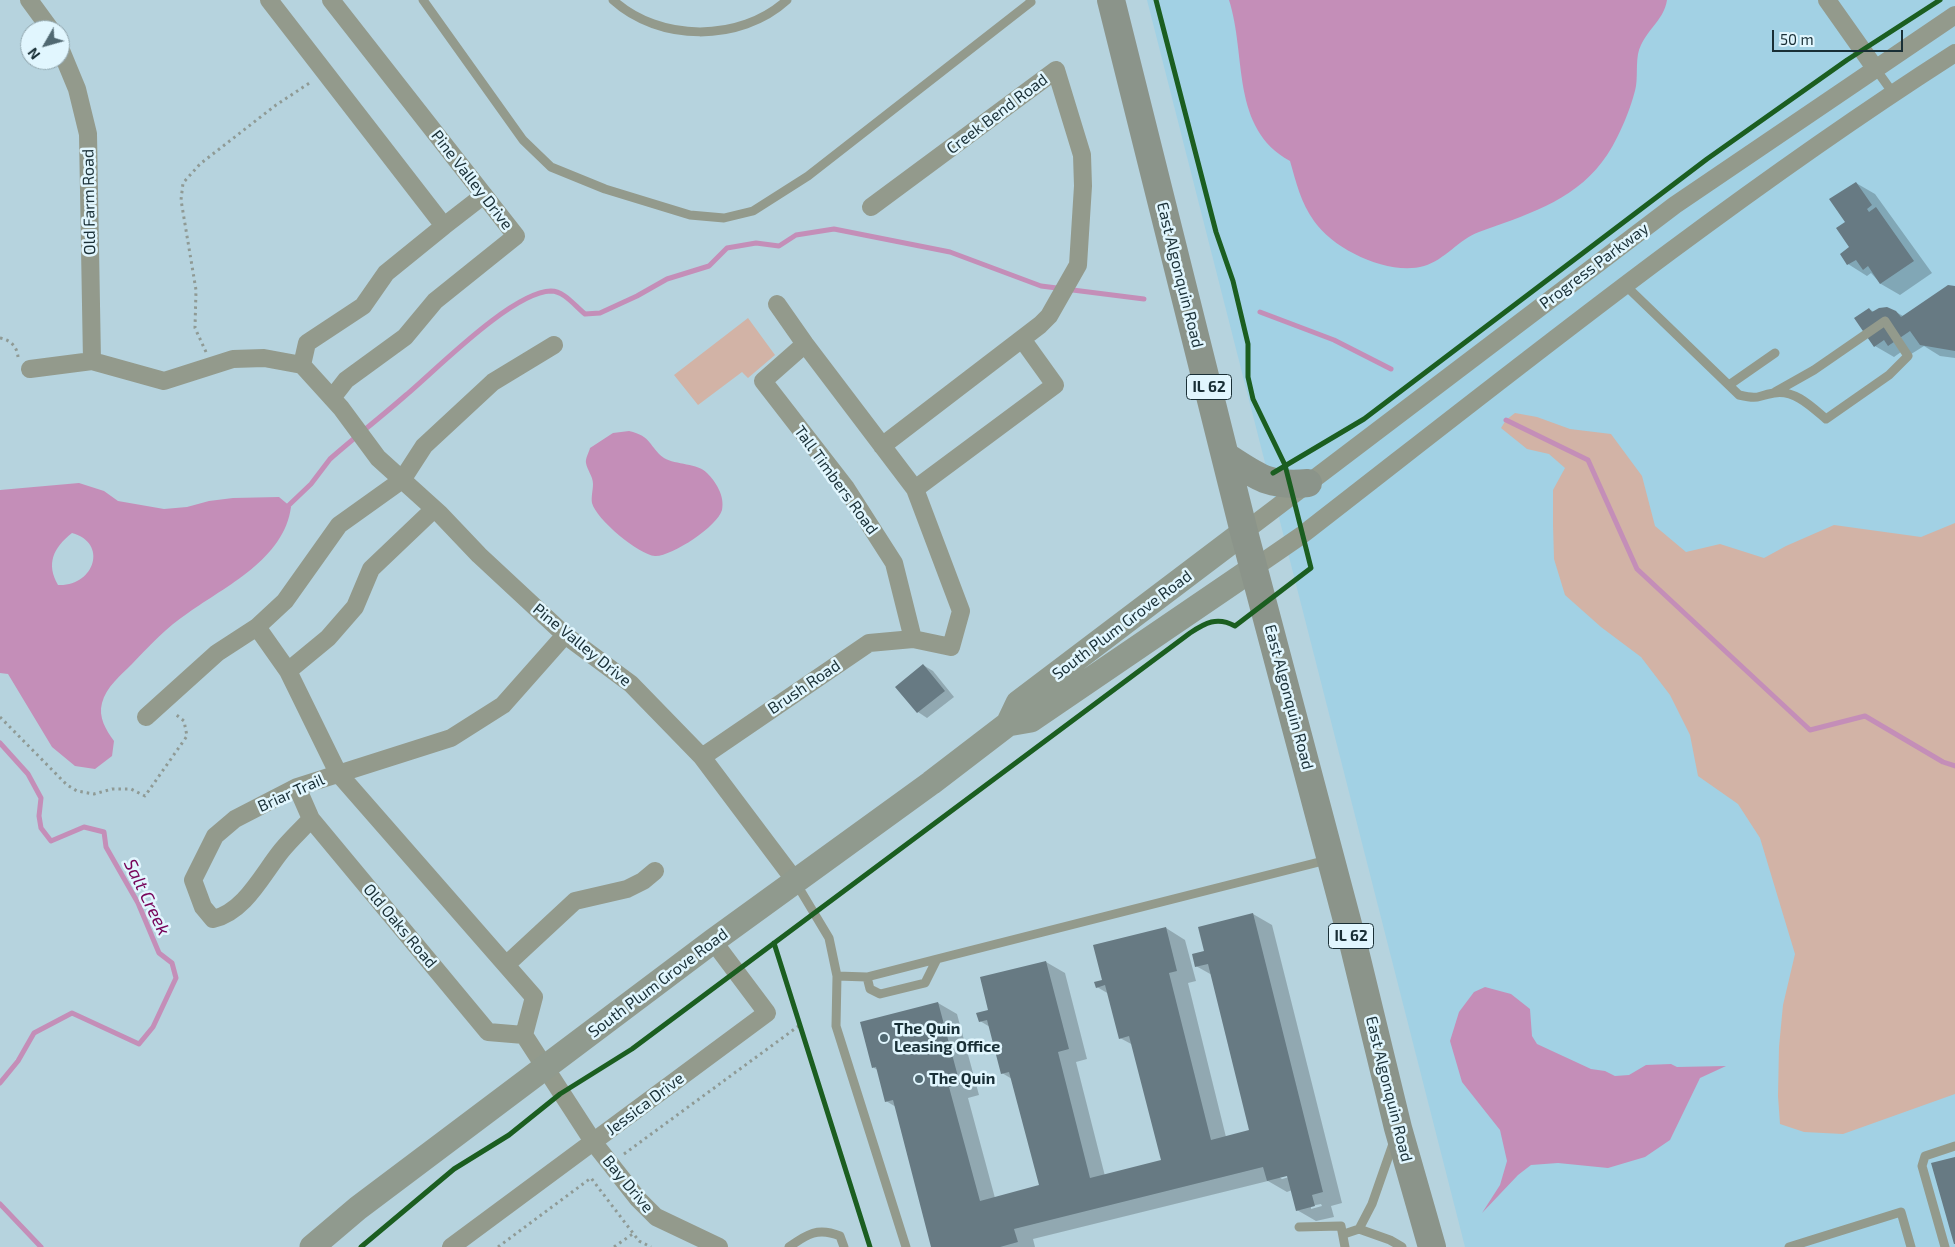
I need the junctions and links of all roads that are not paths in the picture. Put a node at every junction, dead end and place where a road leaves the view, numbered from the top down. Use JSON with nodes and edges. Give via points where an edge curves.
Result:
{"nodes":[{"id":1,"x":29,"y":0,"type":"edge"},
{"id":2,"x":269,"y":0,"type":"edge"},
{"id":3,"x":331,"y":0,"type":"edge"},
{"id":4,"x":423,"y":0,"type":"edge"},
{"id":5,"x":613,"y":0,"type":"edge"},
{"id":6,"x":787,"y":0,"type":"edge"},
{"id":7,"x":1030,"y":0,"type":"edge"},
{"id":8,"x":1111,"y":0,"type":"edge"},
{"id":9,"x":1827,"y":0,"type":"edge"},
{"id":10,"x":1955,"y":16,"type":"edge"},
{"id":11,"x":43,"y":20,"type":"edge"},
{"id":12,"x":1955,"y":53,"type":"edge"},
{"id":13,"x":1875,"y":68,"type":"junction"},
{"id":14,"x":68,"y":70,"type":"edge"},
{"id":15,"x":1893,"y":93,"type":"junction"},
{"id":16,"x":484,"y":195,"type":"junction"},
{"id":17,"x":871,"y":207,"type":"dead end"},
{"id":18,"x":444,"y":226,"type":"junction"},
{"id":19,"x":1625,"y":285,"type":"junction"},
{"id":20,"x":778,"y":304,"type":"dead end"},
{"id":21,"x":1022,"y":339,"type":"junction"},
{"id":22,"x":805,"y":344,"type":"junction"},
{"id":23,"x":554,"y":345,"type":"dead end"},
{"id":24,"x":1775,"y":353,"type":"dead end"},
{"id":25,"x":92,"y":361,"type":"junction"},
{"id":26,"x":302,"y":365,"type":"junction"},
{"id":27,"x":30,"y":369,"type":"road end"},
{"id":28,"x":1729,"y":385,"type":"junction"},
{"id":29,"x":1776,"y":392,"type":"junction"},
{"id":30,"x":337,"y":403,"type":"junction"},
{"id":31,"x":882,"y":446,"type":"junction"},
{"id":32,"x":1227,"y":457,"type":"junction"},
{"id":33,"x":402,"y":480,"type":"junction"},
{"id":34,"x":1308,"y":482,"type":"junction"},
{"id":35,"x":915,"y":490,"type":"junction"},
{"id":36,"x":434,"y":509,"type":"junction"},
{"id":37,"x":1244,"y":532,"type":"junction"},
{"id":38,"x":1254,"y":568,"type":"junction"},
{"id":39,"x":257,"y":627,"type":"junction"},
{"id":40,"x":565,"y":636,"type":"junction"},
{"id":41,"x":913,"y":639,"type":"junction"},
{"id":42,"x":288,"y":671,"type":"junction"},
{"id":43,"x":146,"y":717,"type":"dead end"},
{"id":44,"x":1008,"y":724,"type":"junction"},
{"id":45,"x":702,"y":757,"type":"junction"},
{"id":46,"x":338,"y":773,"type":"junction"},
{"id":47,"x":297,"y":787,"type":"junction"},
{"id":48,"x":311,"y":819,"type":"junction"},
{"id":49,"x":1332,"y":859,"type":"junction"},
{"id":50,"x":655,"y":871,"type":"dead end"},
{"id":51,"x":796,"y":882,"type":"junction"},
{"id":52,"x":713,"y":941,"type":"junction"},
{"id":53,"x":937,"y":959,"type":"junction"},
{"id":54,"x":506,"y":965,"type":"junction"},
{"id":55,"x":838,"y":976,"type":"junction"},
{"id":56,"x":867,"y":977,"type":"junction"},
{"id":57,"x":524,"y":1034,"type":"junction"},
{"id":58,"x":546,"y":1067,"type":"junction"},
{"id":59,"x":1398,"y":1128,"type":"junction"},
{"id":60,"x":594,"y":1143,"type":"junction"},
{"id":61,"x":1955,"y":1146,"type":"edge"},
{"id":62,"x":1299,"y":1227,"type":"dead end"},
{"id":63,"x":1359,"y":1228,"type":"junction"},
{"id":64,"x":1344,"y":1234,"type":"junction"},
{"id":65,"x":312,"y":1247,"type":"edge"},
{"id":66,"x":450,"y":1247,"type":"edge"},
{"id":67,"x":719,"y":1247,"type":"edge"},
{"id":68,"x":789,"y":1247,"type":"edge"},
{"id":69,"x":844,"y":1247,"type":"edge"},
{"id":70,"x":906,"y":1247,"type":"edge"},
{"id":71,"x":1345,"y":1247,"type":"edge"},
{"id":72,"x":1402,"y":1247,"type":"edge"},
{"id":73,"x":1432,"y":1247,"type":"edge"},
{"id":74,"x":1789,"y":1247,"type":"edge"},
{"id":75,"x":1911,"y":1247,"type":"edge"},
{"id":76,"x":1945,"y":1247,"type":"edge"}],
"edges":[{"from":1,"to":11,"type":"street"},
{"from":2,"to":18,"type":"street"},
{"from":3,"to":16,"type":"street","name":"Pine Valley Drive"},
{"from":4,"to":7,"type":"lane","via":[[523,140],[551,167],[605,189],[690,215],[724,218],[753,211],[808,176]]},
{"from":5,"to":6,"type":"lane","via":[[644,21],[703,33],[752,22]]},
{"from":8,"to":32,"type":"main road","name":"East Algonquin Road","number":"IL 62"},
{"from":9,"to":13,"type":"street"},
{"from":10,"to":13,"type":"street","name":"Progress Parkway"},
{"from":12,"to":15,"type":"street","name":"Progress Parkway"},
{"from":13,"to":15,"type":"lane"},
{"from":13,"to":34,"type":"street","name":"Progress Parkway","via":[[1675,206]]},
{"from":14,"to":25,"type":"street","name":"Old Farm Road","via":[[88,134]]},
{"from":15,"to":19,"type":"street","name":"Progress Parkway","via":[[1726,209]]},
{"from":16,"to":18,"type":"street"},
{"from":16,"to":30,"type":"street","name":"Pine Valley Drive","via":[[516,236],[435,301],[405,337],[346,380]]},
{"from":17,"to":21,"type":"street","name":"Creek Bend Road","via":[[1056,70],[1082,155],[1078,265],[1049,316]]},
{"from":18,"to":26,"type":"street","via":[[386,273],[363,306],[307,343]]},
{"from":19,"to":28,"type":"lane"},
{"from":19,"to":38,"type":"street","name":"Progress Parkway"},
{"from":20,"to":22,"type":"street"},
{"from":21,"to":31,"type":"street","name":"Creek Bend Road"},
{"from":21,"to":35,"type":"street","via":[[1055,385]]},
{"from":22,"to":31,"type":"street"},
{"from":22,"to":41,"type":"street","name":"Tall Timbers Road","via":[[763,381],[846,488],[894,563]]},
{"from":23,"to":33,"type":"street","via":[[493,382],[424,446]]},
{"from":24,"to":28,"type":"lane"},
{"from":25,"to":26,"type":"street","via":[[164,380],[233,359],[264,358]]},
{"from":25,"to":27,"type":"street"},
{"from":26,"to":30,"type":"street","name":"Pine Valley Drive"},
{"from":28,"to":29,"type":"lane","via":[[1739,394],[1757,399]]},
{"from":29,"to":29,"type":"lane","via":[[1814,370],[1885,320],[1908,356],[1889,375],[1826,419],[1804,399]]},
{"from":30,"to":33,"type":"street","name":"Pine Valley Drive","via":[[378,458]]},
{"from":31,"to":35,"type":"street"},
{"from":32,"to":34,"type":"main road","via":[[1263,480],[1288,485]]},
{"from":32,"to":37,"type":"main road","name":"East Algonquin Road","number":"IL 62"},
{"from":33,"to":36,"type":"street","name":"Pine Valley Drive"},
{"from":33,"to":39,"type":"street","via":[[339,525],[285,601]]},
{"from":34,"to":37,"type":"street","name":"Progress Parkway"},
{"from":35,"to":41,"type":"street","via":[[961,611],[951,647]]},
{"from":36,"to":40,"type":"street","name":"Pine Valley Drive"},
{"from":36,"to":42,"type":"street","via":[[371,569],[354,607],[328,638]]},
{"from":37,"to":38,"type":"main road","name":"East Algonquin Road","number":"IL 62"},
{"from":37,"to":44,"type":"street","name":"South Plum Grove Road","via":[[1018,702]]},
{"from":38,"to":44,"type":"street","name":"South Plum Grove Road","via":[[1031,720]]},
{"from":38,"to":49,"type":"main road","name":"East Algonquin Road","number":"IL 62"},
{"from":39,"to":42,"type":"street"},
{"from":39,"to":43,"type":"street","via":[[217,653]]},
{"from":40,"to":45,"type":"street","name":"Pine Valley Drive","via":[[631,684]]},
{"from":40,"to":46,"type":"street","name":"Briar Trail","via":[[503,706],[451,738]]},
{"from":41,"to":45,"type":"street","name":"Brush Road","via":[[869,643]]},
{"from":42,"to":46,"type":"street"},
{"from":44,"to":51,"type":"street","name":"South Plum Grove Road"},
{"from":45,"to":51,"type":"street","name":"Pine Valley Drive"},
{"from":46,"to":47,"type":"street","name":"Briar Trail"},
{"from":46,"to":54,"type":"street"},
{"from":47,"to":48,"type":"street","name":"Old Oaks Road"},
{"from":47,"to":48,"type":"street","name":"Briar Trail","via":[[235,819],[215,836],[193,880],[203,906],[213,919],[222,917],[252,893],[282,850]]},
{"from":48,"to":57,"type":"street","name":"Old Oaks Road","via":[[488,1032]]},
{"from":49,"to":53,"type":"lane"},
{"from":49,"to":59,"type":"main road","name":"East Algonquin Road","number":"IL 62"},
{"from":50,"to":54,"type":"street","via":[[627,889],[575,902]]},
{"from":51,"to":52,"type":"street","name":"South Plum Grove Road"},
{"from":51,"to":55,"type":"lane","via":[[829,938]]},
{"from":52,"to":58,"type":"street","name":"South Plum Grove Road"},
{"from":52,"to":60,"type":"street","name":"Jessica Drive","via":[[767,1013]]},
{"from":53,"to":56,"type":"lane"},
{"from":53,"to":56,"type":"lane","via":[[925,983],[880,994],[870,989]]},
{"from":54,"to":57,"type":"street","via":[[534,997]]},
{"from":55,"to":56,"type":"lane"},
{"from":55,"to":70,"type":"lane","via":[[836,1026]]},
{"from":57,"to":58,"type":"street"},
{"from":58,"to":60,"type":"street","name":"Bay Drive","via":[[560,1094]]},
{"from":58,"to":65,"type":"street","name":"South Plum Grove Road","via":[[358,1208]]},
{"from":59,"to":63,"type":"lane","via":[[1372,1204]]},
{"from":59,"to":73,"type":"main road","name":"East Algonquin Road","number":"IL 62"},
{"from":60,"to":66,"type":"street","name":"Jessica Drive"},
{"from":60,"to":67,"type":"street","name":"Bay Drive","via":[[656,1217]]},
{"from":61,"to":76,"type":"lane","via":[[1925,1156],[1922,1166]]},
{"from":62,"to":64,"type":"lane","via":[[1341,1226]]},
{"from":63,"to":64,"type":"lane"},
{"from":63,"to":72,"type":"lane"},
{"from":64,"to":71,"type":"lane"},
{"from":68,"to":69,"type":"lane","via":[[804,1236],[826,1230],[840,1236]]},
{"from":74,"to":75,"type":"lane","via":[[1901,1212]]}]}
